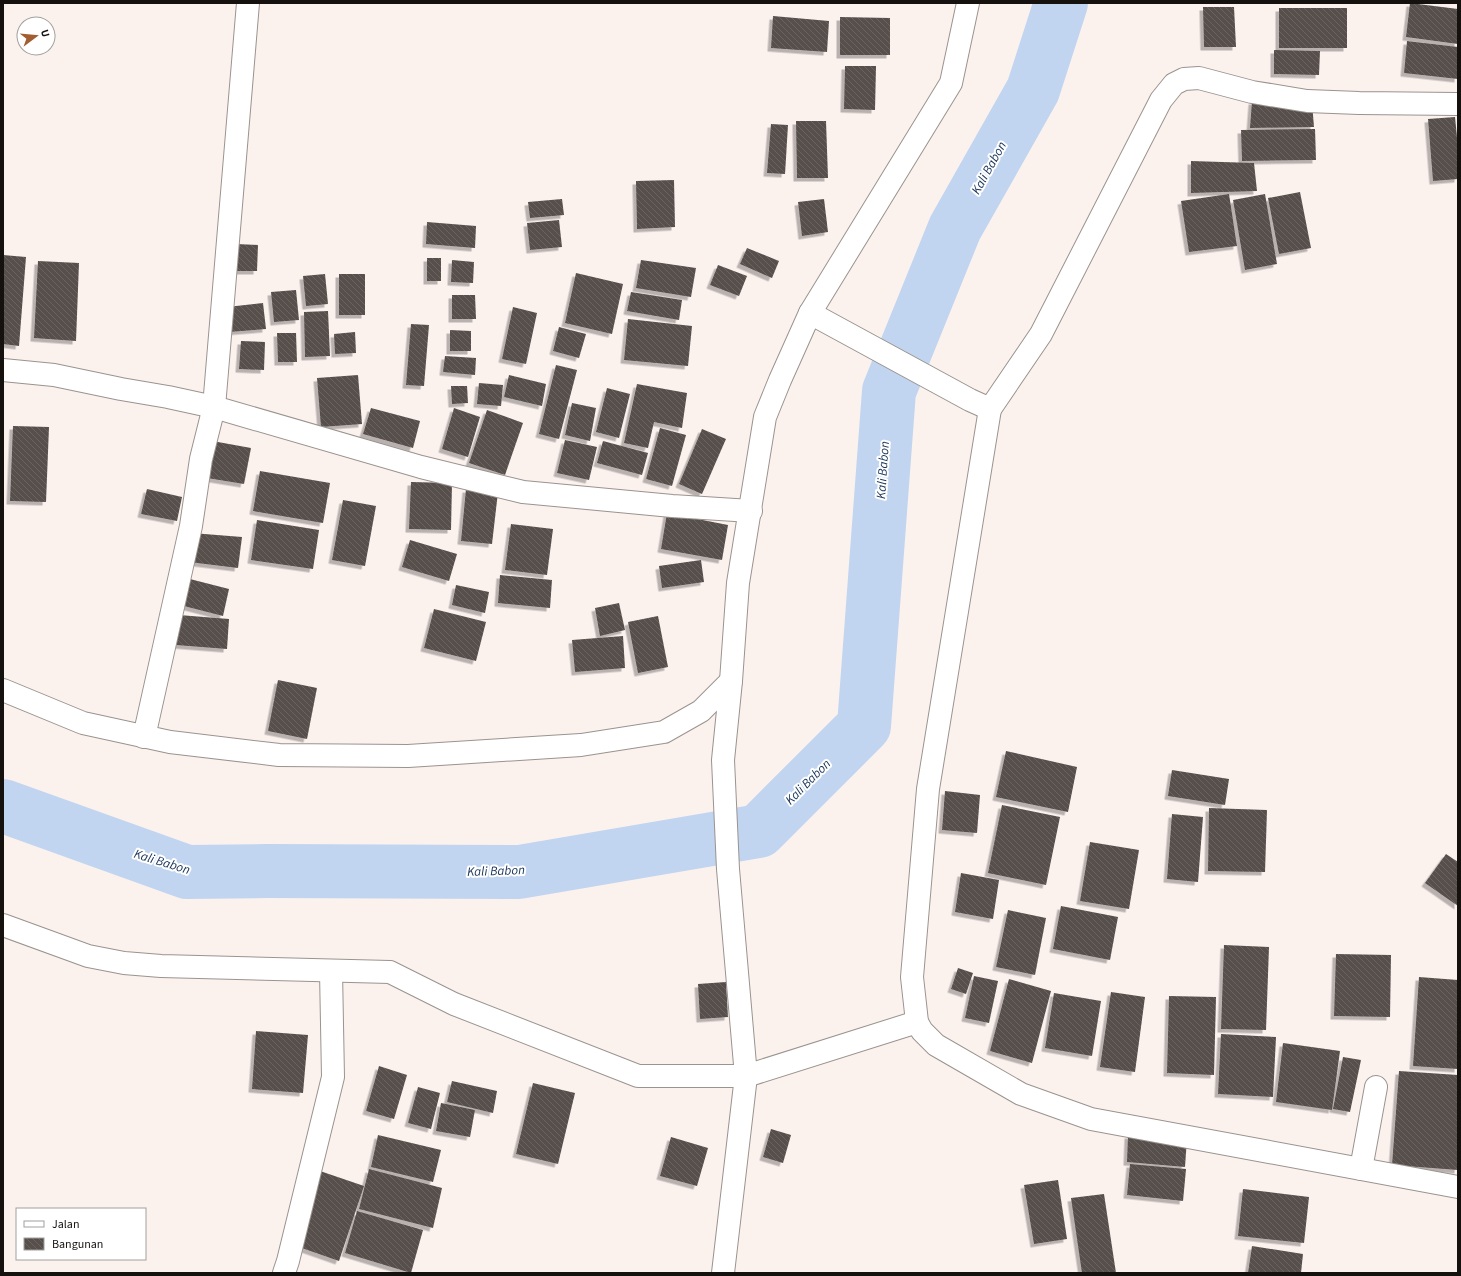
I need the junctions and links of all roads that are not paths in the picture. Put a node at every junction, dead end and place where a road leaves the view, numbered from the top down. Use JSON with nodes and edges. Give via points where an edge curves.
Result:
{"nodes":[{"id":1,"x":248,"y":3,"type":"edge"},
{"id":2,"x":968,"y":3,"type":"edge"},
{"id":3,"x":1458,"y":104,"type":"edge"},
{"id":4,"x":810,"y":313,"type":"junction"},
{"id":5,"x":3,"y":370,"type":"edge"},
{"id":6,"x":214,"y":407,"type":"junction"},
{"id":7,"x":990,"y":409,"type":"junction"},
{"id":8,"x":751,"y":511,"type":"junction"},
{"id":9,"x":731,"y":681,"type":"junction"},
{"id":10,"x":3,"y":690,"type":"edge"},
{"id":11,"x":144,"y":737,"type":"junction"},
{"id":12,"x":3,"y":925,"type":"edge"},
{"id":13,"x":331,"y":971,"type":"junction"},
{"id":14,"x":916,"y":1022,"type":"junction"},
{"id":15,"x":746,"y":1076,"type":"junction"},
{"id":16,"x":1376,"y":1087,"type":"dead end"},
{"id":17,"x":1361,"y":1169,"type":"junction"},
{"id":18,"x":1458,"y":1187,"type":"edge"},
{"id":19,"x":284,"y":1273,"type":"edge"},
{"id":20,"x":723,"y":1273,"type":"edge"}],
"edges":[{"from":1,"to":6,"type":"street"},
{"from":2,"to":4,"type":"street","via":[[951,83]]},
{"from":3,"to":7,"type":"street","via":[[1307,100],[1252,92],[1199,78],[1184,79],[1174,84],[1161,100],[1041,334]]},
{"from":4,"to":7,"type":"street"},
{"from":4,"to":8,"type":"street","via":[[765,417]]},
{"from":5,"to":6,"type":"street","via":[[54,375]]},
{"from":6,"to":8,"type":"street","via":[[421,467],[522,492]]},
{"from":6,"to":11,"type":"street","via":[[201,458],[191,526]]},
{"from":7,"to":14,"type":"street","via":[[928,789],[912,977]]},
{"from":8,"to":9,"type":"street","via":[[738,583]]},
{"from":9,"to":11,"type":"street","via":[[701,711],[664,732],[581,745],[408,756],[279,755]]},
{"from":9,"to":15,"type":"street","via":[[723,760],[728,869]]},
{"from":10,"to":11,"type":"street","via":[[83,723]]},
{"from":12,"to":13,"type":"street","via":[[88,956],[124,963]]},
{"from":13,"to":15,"type":"street","via":[[390,972],[454,1004],[638,1076]]},
{"from":13,"to":19,"type":"street","via":[[333,1077]]},
{"from":14,"to":15,"type":"street"},
{"from":14,"to":17,"type":"street","via":[[936,1045],[1021,1094],[1091,1119]]},
{"from":15,"to":20,"type":"street"},
{"from":16,"to":17,"type":"street"},
{"from":17,"to":18,"type":"street"}]}
